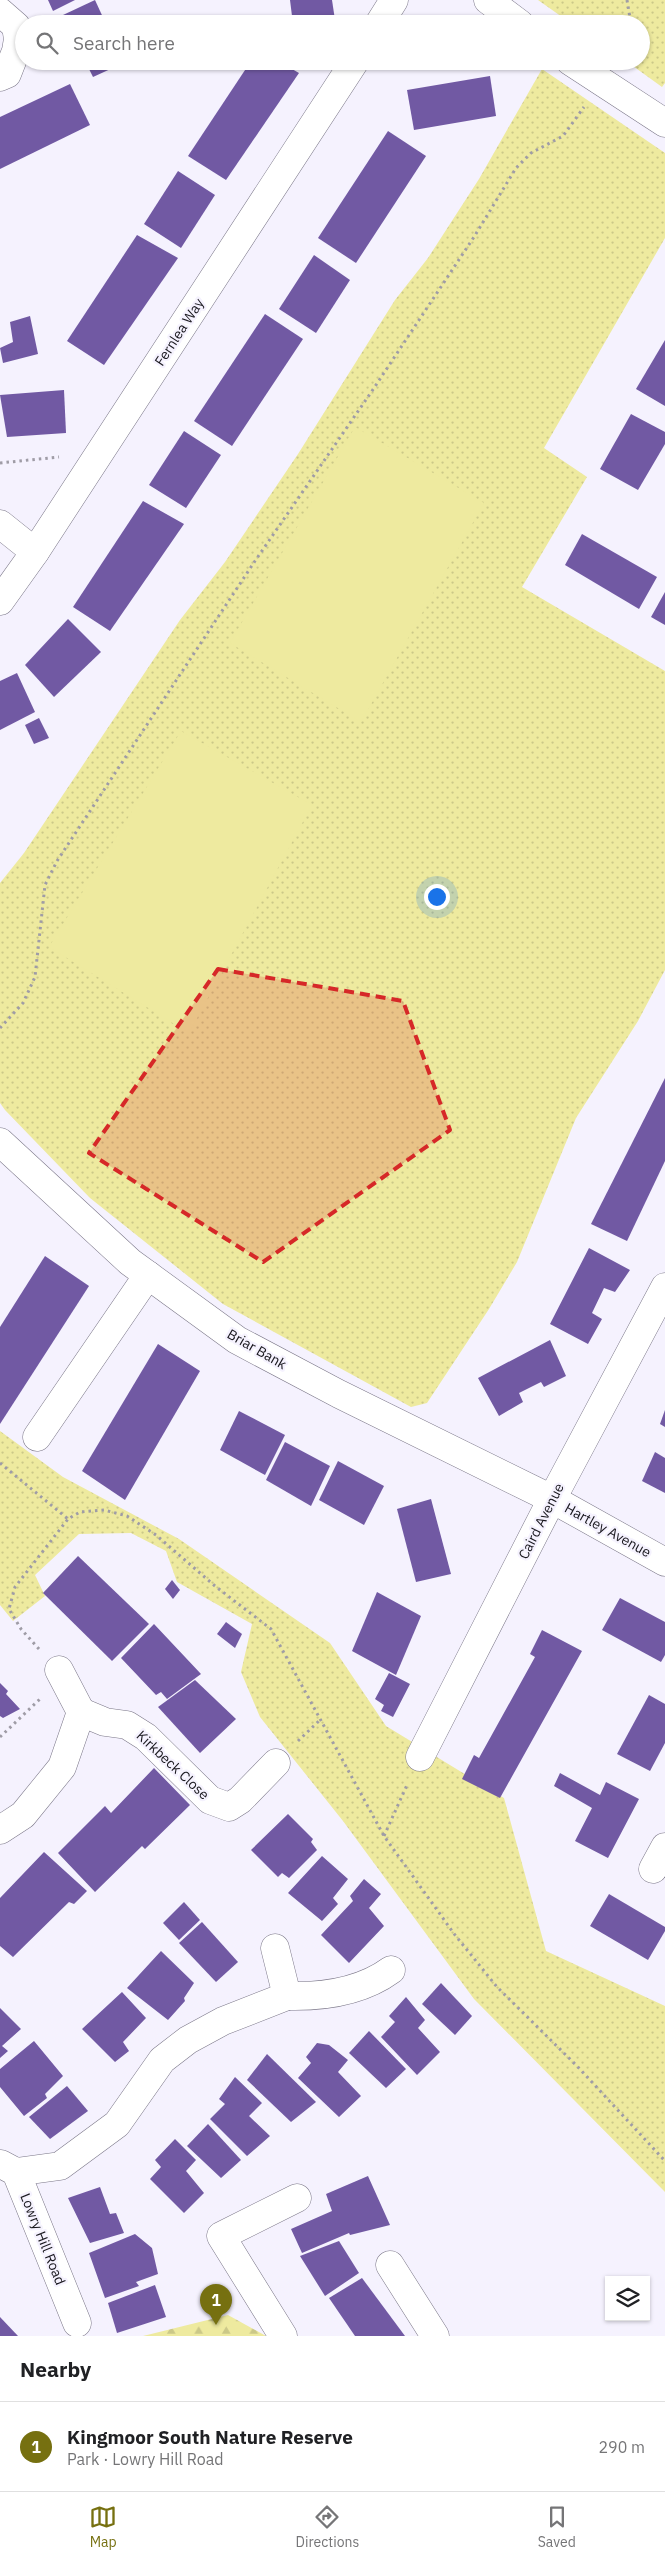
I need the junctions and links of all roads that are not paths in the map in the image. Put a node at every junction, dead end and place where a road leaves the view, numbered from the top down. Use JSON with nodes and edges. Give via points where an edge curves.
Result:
{"nodes":[{"id":1,"x":394,"y":0,"type":"edge"},
{"id":2,"x":488,"y":0,"type":"edge"},
{"id":3,"x":0,"y":12,"type":"edge"},
{"id":4,"x":385,"y":15,"type":"edge"},
{"id":5,"x":508,"y":15,"type":"edge"},
{"id":6,"x":15,"y":25,"type":"edge"},
{"id":7,"x":15,"y":49,"type":"edge"},
{"id":8,"x":348,"y":70,"type":"edge"},
{"id":9,"x":583,"y":70,"type":"edge"},
{"id":10,"x":0,"y":77,"type":"edge"},
{"id":11,"x":665,"y":124,"type":"edge"},
{"id":12,"x":0,"y":524,"type":"edge"},
{"id":13,"x":35,"y":552,"type":"junction"},
{"id":14,"x":0,"y":600,"type":"edge"},
{"id":15,"x":0,"y":1142,"type":"edge"},
{"id":16,"x":148,"y":1275,"type":"junction"},
{"id":17,"x":665,"y":1287,"type":"edge"},
{"id":18,"x":37,"y":1437,"type":"dead end"},
{"id":19,"x":552,"y":1499,"type":"junction"},
{"id":20,"x":665,"y":1562,"type":"edge"},
{"id":21,"x":63,"y":1677,"type":"road end"},
{"id":22,"x":81,"y":1712,"type":"junction"},
{"id":23,"x":420,"y":1757,"type":"road end"},
{"id":24,"x":276,"y":1763,"type":"dead end"},
{"id":25,"x":0,"y":1830,"type":"edge"},
{"id":26,"x":275,"y":1948,"type":"dead end"},
{"id":27,"x":391,"y":1970,"type":"dead end"},
{"id":28,"x":287,"y":1996,"type":"junction"},
{"id":29,"x":8,"y":2168,"type":"edge"},
{"id":30,"x":297,"y":2198,"type":"dead end"},
{"id":31,"x":390,"y":2265,"type":"dead end"},
{"id":32,"x":77,"y":2323,"type":"dead end"},
{"id":33,"x":283,"y":2336,"type":"edge"},
{"id":34,"x":435,"y":2336,"type":"edge"}],
"edges":[{"from":1,"to":4,"type":"street"},
{"from":2,"to":5,"type":"street"},
{"from":3,"to":6,"type":"street"},
{"from":7,"to":10,"type":"street","via":[[7,74]]},
{"from":8,"to":13,"type":"street","name":"Fernlea Way"},
{"from":9,"to":11,"type":"street"},
{"from":12,"to":13,"type":"street"},
{"from":13,"to":14,"type":"street","name":"Fernlea Way"},
{"from":15,"to":16,"type":"street","name":"Briar Bank","via":[[122,1256]]},
{"from":16,"to":18,"type":"street"},
{"from":16,"to":19,"type":"street","name":"Briar Bank","via":[[238,1340],[339,1394]]},
{"from":17,"to":19,"type":"street","name":"Caird Avenue"},
{"from":19,"to":20,"type":"street","name":"Hartley Avenue"},
{"from":19,"to":23,"type":"street","name":"Caird Avenue"},
{"from":21,"to":22,"type":"street"},
{"from":22,"to":24,"type":"street","name":"Kirkbeck Close","via":[[105,1722],[127,1725],[146,1737],[210,1800],[229,1807]]},
{"from":22,"to":25,"type":"street","via":[[62,1767],[23,1815]]},
{"from":26,"to":28,"type":"street"},
{"from":27,"to":28,"type":"street","via":[[361,1987],[316,1996]]},
{"from":28,"to":29,"type":"street","via":[[222,2021],[188,2040],[162,2060],[117,2124],[60,2166]]},
{"from":29,"to":32,"type":"street","name":"Lowry Hill Road"},
{"from":30,"to":33,"type":"street","via":[[221,2236]]},
{"from":31,"to":34,"type":"street"}]}
